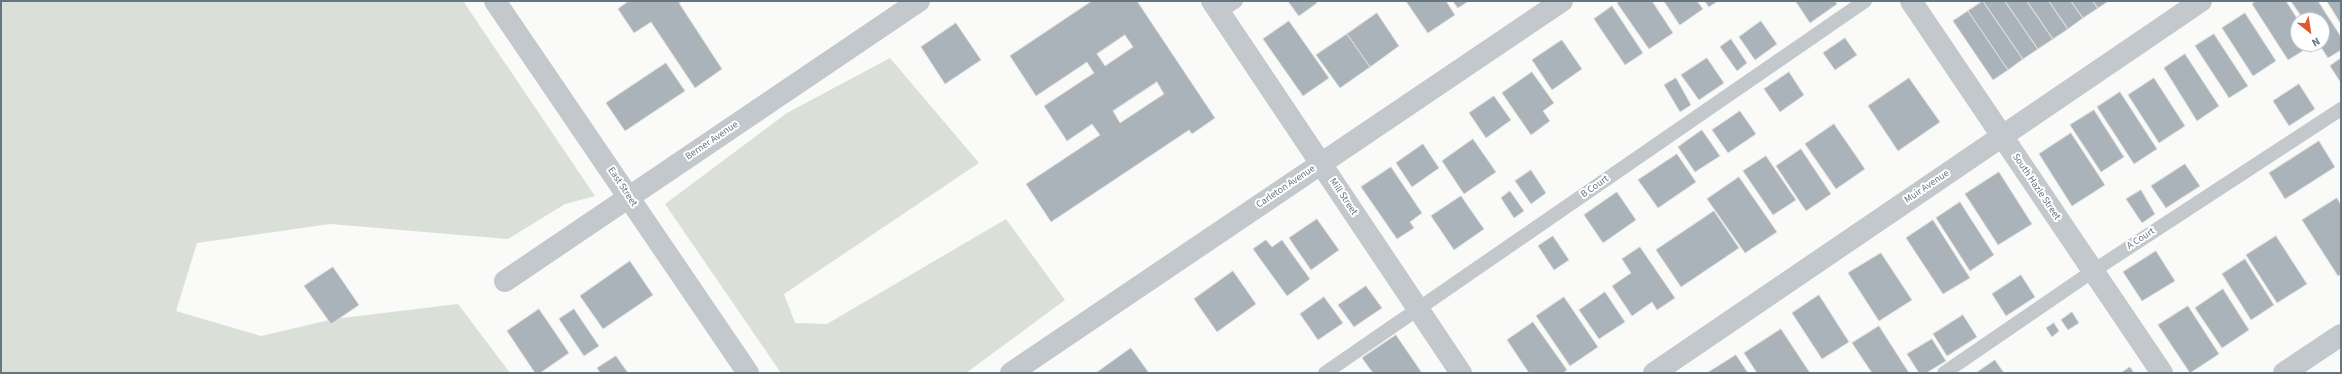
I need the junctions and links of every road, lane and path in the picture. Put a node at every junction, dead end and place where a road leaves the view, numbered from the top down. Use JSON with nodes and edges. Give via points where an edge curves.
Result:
{"nodes":[{"id":1,"x":495,"y":1,"type":"edge"},
{"id":2,"x":919,"y":1,"type":"edge"},
{"id":3,"x":1562,"y":1,"type":"edge"},
{"id":4,"x":1865,"y":1,"type":"edge"},
{"id":5,"x":1911,"y":1,"type":"edge"},
{"id":6,"x":2201,"y":1,"type":"edge"},
{"id":7,"x":1222,"y":5,"type":"edge"},
{"id":8,"x":2341,"y":109,"type":"edge"},
{"id":9,"x":2002,"y":136,"type":"junction"},
{"id":10,"x":1321,"y":164,"type":"junction"},
{"id":11,"x":628,"y":197,"type":"junction"},
{"id":12,"x":2093,"y":271,"type":"junction"},
{"id":13,"x":505,"y":281,"type":"dead end"},
{"id":14,"x":1418,"y":310,"type":"junction"},
{"id":15,"x":2341,"y":335,"type":"edge"},
{"id":16,"x":748,"y":373,"type":"edge"},
{"id":17,"x":1011,"y":373,"type":"edge"},
{"id":18,"x":1325,"y":373,"type":"edge"},
{"id":19,"x":1461,"y":373,"type":"edge"},
{"id":20,"x":1654,"y":373,"type":"edge"},
{"id":21,"x":1944,"y":373,"type":"edge"},
{"id":22,"x":2162,"y":373,"type":"edge"},
{"id":23,"x":2284,"y":373,"type":"edge"}],
"edges":[{"from":1,"to":11,"type":"street","name":"East Street"},
{"from":2,"to":11,"type":"street","name":"Berner Avenue"},
{"from":3,"to":10,"type":"street","name":"Carleton Avenue"},
{"from":4,"to":14,"type":"lane","name":"B Court"},
{"from":5,"to":9,"type":"street","name":"South Hazle Street"},
{"from":6,"to":9,"type":"street","name":"Muir Avenue"},
{"from":7,"to":10,"type":"street","name":"Mill Street"},
{"from":8,"to":12,"type":"lane","name":"A Court"},
{"from":9,"to":12,"type":"street","name":"South Hazle Street"},
{"from":9,"to":20,"type":"street","name":"Muir Avenue"},
{"from":10,"to":14,"type":"street","name":"Mill Street"},
{"from":10,"to":17,"type":"street","name":"Carleton Avenue"},
{"from":11,"to":13,"type":"street","name":"Berner Avenue"},
{"from":11,"to":16,"type":"street","name":"East Street"},
{"from":12,"to":21,"type":"lane","name":"A Court"},
{"from":12,"to":22,"type":"street","name":"South Hazle Street"},
{"from":14,"to":18,"type":"lane","name":"B Court"},
{"from":14,"to":19,"type":"street","name":"Mill Street"},
{"from":15,"to":23,"type":"street"}]}
